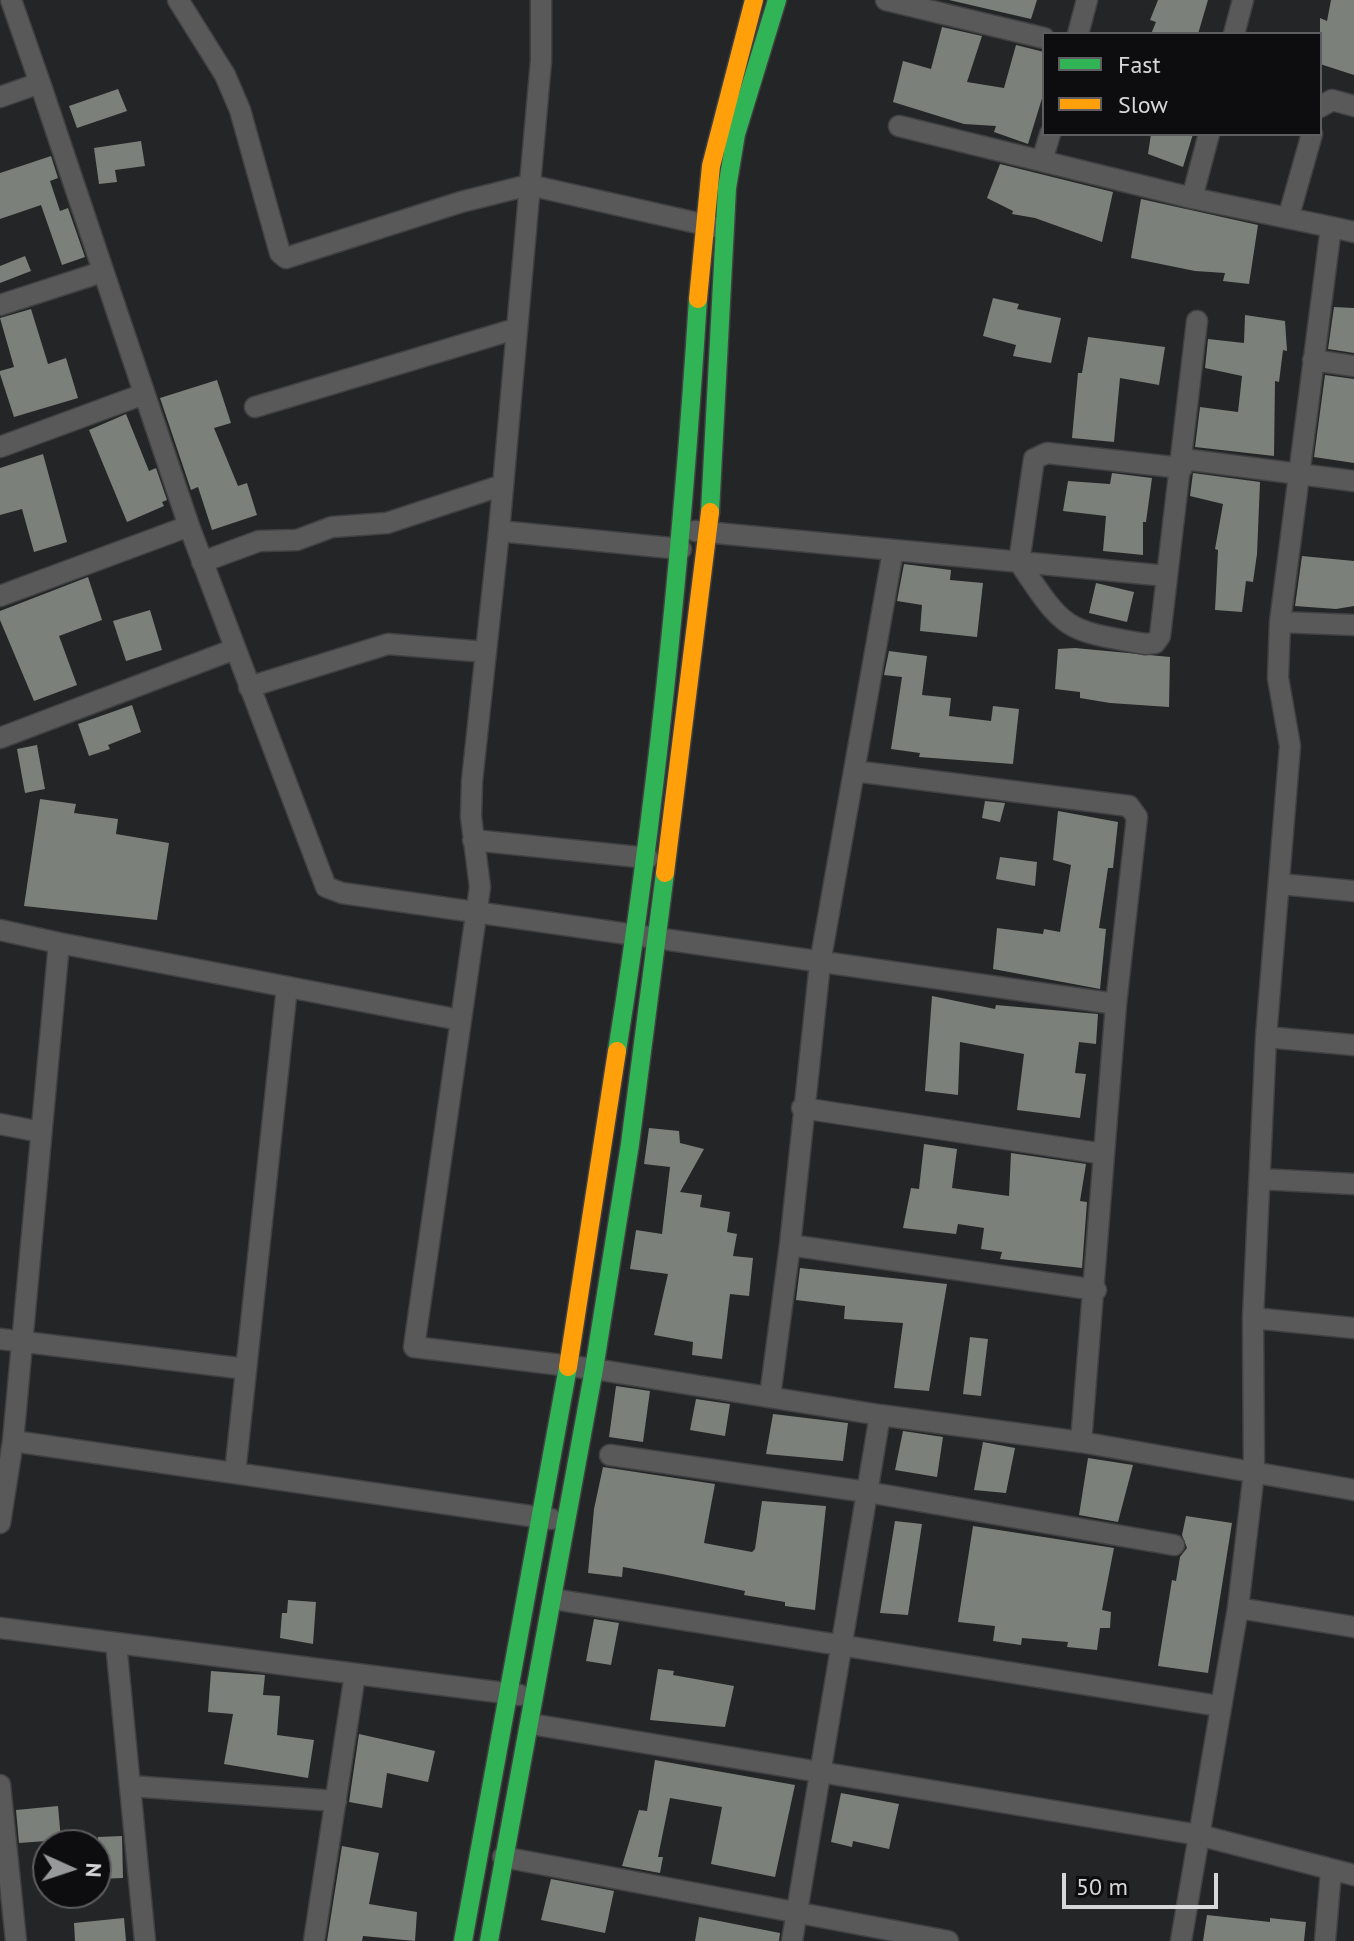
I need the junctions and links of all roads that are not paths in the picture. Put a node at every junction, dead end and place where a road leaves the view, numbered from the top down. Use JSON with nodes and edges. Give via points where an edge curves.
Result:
{"nodes":[{"id":1,"x":11,"y":0,"type":"edge"},
{"id":2,"x":178,"y":0,"type":"edge"},
{"id":3,"x":541,"y":0,"type":"edge"},
{"id":4,"x":754,"y":0,"type":"edge"},
{"id":5,"x":777,"y":0,"type":"edge"},
{"id":6,"x":886,"y":0,"type":"edge"},
{"id":7,"x":1087,"y":0,"type":"edge"},
{"id":8,"x":1243,"y":0,"type":"edge"},
{"id":9,"x":1079,"y":32,"type":"edge"},
{"id":10,"x":1235,"y":32,"type":"edge"},
{"id":11,"x":1042,"y":38,"type":"edge"},
{"id":12,"x":40,"y":83,"type":"junction"},
{"id":13,"x":0,"y":97,"type":"edge"},
{"id":14,"x":1322,"y":106,"type":"edge"},
{"id":15,"x":1354,"y":106,"type":"edge"},
{"id":16,"x":899,"y":126,"type":"dead end"},
{"id":17,"x":1049,"y":136,"type":"edge"},
{"id":18,"x":1208,"y":136,"type":"edge"},
{"id":19,"x":1311,"y":136,"type":"edge"},
{"id":20,"x":1042,"y":161,"type":"junction"},
{"id":21,"x":529,"y":185,"type":"junction"},
{"id":22,"x":1192,"y":198,"type":"junction"},
{"id":23,"x":1289,"y":215,"type":"junction"},
{"id":24,"x":713,"y":226,"type":"junction"},
{"id":25,"x":1331,"y":227,"type":"junction"},
{"id":26,"x":1354,"y":232,"type":"edge"},
{"id":27,"x":102,"y":272,"type":"junction"},
{"id":28,"x":0,"y":305,"type":"edge"},
{"id":29,"x":1197,"y":321,"type":"dead end"},
{"id":30,"x":515,"y":329,"type":"junction"},
{"id":31,"x":1313,"y":360,"type":"junction"},
{"id":32,"x":1354,"y":366,"type":"edge"},
{"id":33,"x":144,"y":394,"type":"junction"},
{"id":34,"x":255,"y":407,"type":"dead end"},
{"id":35,"x":0,"y":447,"type":"edge"},
{"id":36,"x":1183,"y":463,"type":"junction"},
{"id":37,"x":1299,"y":474,"type":"junction"},
{"id":38,"x":1354,"y":481,"type":"edge"},
{"id":39,"x":503,"y":485,"type":"junction"},
{"id":40,"x":189,"y":526,"type":"junction"},
{"id":41,"x":499,"y":531,"type":"junction"},
{"id":42,"x":709,"y":533,"type":"junction"},
{"id":43,"x":682,"y":540,"type":"junction"},
{"id":44,"x":893,"y":551,"type":"junction"},
{"id":45,"x":202,"y":562,"type":"junction"},
{"id":46,"x":1019,"y":562,"type":"junction"},
{"id":47,"x":1167,"y":576,"type":"junction"},
{"id":48,"x":0,"y":596,"type":"edge"},
{"id":49,"x":1280,"y":622,"type":"junction"},
{"id":50,"x":1354,"y":625,"type":"edge"},
{"id":51,"x":235,"y":649,"type":"junction"},
{"id":52,"x":486,"y":652,"type":"junction"},
{"id":53,"x":249,"y":687,"type":"junction"},
{"id":54,"x":0,"y":738,"type":"edge"},
{"id":55,"x":854,"y":771,"type":"junction"},
{"id":56,"x":473,"y":840,"type":"junction"},
{"id":57,"x":648,"y":858,"type":"junction"},
{"id":58,"x":1280,"y":884,"type":"junction"},
{"id":59,"x":1354,"y":891,"type":"edge"},
{"id":60,"x":476,"y":913,"type":"junction"},
{"id":61,"x":0,"y":930,"type":"edge"},
{"id":62,"x":635,"y":937,"type":"junction"},
{"id":63,"x":656,"y":940,"type":"junction"},
{"id":64,"x":59,"y":943,"type":"junction"},
{"id":65,"x":820,"y":963,"type":"junction"},
{"id":66,"x":287,"y":987,"type":"junction"},
{"id":67,"x":1116,"y":1004,"type":"junction"},
{"id":68,"x":460,"y":1020,"type":"junction"},
{"id":69,"x":1266,"y":1037,"type":"junction"},
{"id":70,"x":1354,"y":1045,"type":"edge"},
{"id":71,"x":802,"y":1108,"type":"junction"},
{"id":72,"x":0,"y":1124,"type":"edge"},
{"id":73,"x":41,"y":1132,"type":"junction"},
{"id":74,"x":1104,"y":1154,"type":"junction"},
{"id":75,"x":1260,"y":1179,"type":"junction"},
{"id":76,"x":1354,"y":1184,"type":"edge"},
{"id":77,"x":790,"y":1245,"type":"junction"},
{"id":78,"x":1096,"y":1290,"type":"junction"},
{"id":79,"x":1253,"y":1318,"type":"junction"},
{"id":80,"x":1354,"y":1328,"type":"edge"},
{"id":81,"x":0,"y":1339,"type":"edge"},
{"id":82,"x":22,"y":1342,"type":"junction"},
{"id":83,"x":568,"y":1365,"type":"junction"},
{"id":84,"x":246,"y":1369,"type":"junction"},
{"id":85,"x":594,"y":1369,"type":"junction"},
{"id":86,"x":770,"y":1396,"type":"junction"},
{"id":87,"x":880,"y":1415,"type":"junction"},
{"id":88,"x":13,"y":1441,"type":"junction"},
{"id":89,"x":1081,"y":1442,"type":"junction"},
{"id":90,"x":610,"y":1455,"type":"dead end"},
{"id":91,"x":1254,"y":1472,"type":"junction"},
{"id":92,"x":235,"y":1473,"type":"junction"},
{"id":93,"x":1354,"y":1490,"type":"edge"},
{"id":94,"x":2,"y":1491,"type":"edge"},
{"id":95,"x":867,"y":1492,"type":"junction"},
{"id":96,"x":540,"y":1517,"type":"junction"},
{"id":97,"x":566,"y":1522,"type":"junction"},
{"id":98,"x":0,"y":1523,"type":"edge"},
{"id":99,"x":1174,"y":1545,"type":"dead end"},
{"id":100,"x":553,"y":1599,"type":"junction"},
{"id":101,"x":1238,"y":1608,"type":"junction"},
{"id":102,"x":1354,"y":1627,"type":"edge"},
{"id":103,"x":0,"y":1628,"type":"edge"},
{"id":104,"x":116,"y":1643,"type":"junction"},
{"id":105,"x":841,"y":1645,"type":"junction"},
{"id":106,"x":355,"y":1674,"type":"junction"},
{"id":107,"x":507,"y":1693,"type":"junction"},
{"id":108,"x":535,"y":1697,"type":"junction"},
{"id":109,"x":1219,"y":1706,"type":"junction"},
{"id":110,"x":531,"y":1724,"type":"junction"},
{"id":111,"x":819,"y":1772,"type":"junction"},
{"id":112,"x":0,"y":1785,"type":"edge"},
{"id":113,"x":130,"y":1786,"type":"junction"},
{"id":114,"x":0,"y":1792,"type":"edge"},
{"id":115,"x":336,"y":1801,"type":"junction"},
{"id":116,"x":1199,"y":1835,"type":"junction"},
{"id":117,"x":503,"y":1857,"type":"junction"},
{"id":118,"x":1331,"y":1871,"type":"junction"},
{"id":119,"x":1354,"y":1875,"type":"edge"},
{"id":120,"x":797,"y":1914,"type":"junction"},
{"id":121,"x":10,"y":1938,"type":"edge"},
{"id":122,"x":145,"y":1941,"type":"edge"},
{"id":123,"x":314,"y":1941,"type":"edge"},
{"id":124,"x":463,"y":1941,"type":"edge"},
{"id":125,"x":489,"y":1941,"type":"edge"},
{"id":126,"x":792,"y":1941,"type":"edge"},
{"id":127,"x":948,"y":1941,"type":"edge"},
{"id":128,"x":1181,"y":1941,"type":"edge"},
{"id":129,"x":1325,"y":1941,"type":"edge"}],
"edges":[{"from":1,"to":12,"type":"street"},
{"from":2,"to":21,"type":"street","via":[[225,75],[247,131],[280,253],[286,258]]},
{"from":3,"to":21,"type":"street"},
{"from":4,"to":24,"type":"street","via":[[711,166]]},
{"from":5,"to":24,"type":"street"},
{"from":6,"to":11,"type":"street"},
{"from":7,"to":9,"type":"street"},
{"from":8,"to":10,"type":"street"},
{"from":12,"to":13,"type":"street"},
{"from":12,"to":27,"type":"street"},
{"from":14,"to":15,"type":"street","via":[[1332,100]]},
{"from":16,"to":20,"type":"street"},
{"from":17,"to":20,"type":"street"},
{"from":18,"to":22,"type":"street"},
{"from":19,"to":23,"type":"street"},
{"from":20,"to":22,"type":"street"},
{"from":21,"to":24,"type":"street"},
{"from":21,"to":30,"type":"street"},
{"from":22,"to":23,"type":"street"},
{"from":23,"to":25,"type":"street"},
{"from":24,"to":42,"type":"street"},
{"from":24,"to":43,"type":"street"},
{"from":25,"to":26,"type":"street"},
{"from":25,"to":31,"type":"street"},
{"from":27,"to":28,"type":"street"},
{"from":27,"to":33,"type":"street"},
{"from":29,"to":36,"type":"street"},
{"from":30,"to":34,"type":"street"},
{"from":30,"to":39,"type":"street"},
{"from":31,"to":32,"type":"street"},
{"from":31,"to":37,"type":"street"},
{"from":33,"to":35,"type":"street"},
{"from":33,"to":40,"type":"street"},
{"from":36,"to":37,"type":"street"},
{"from":36,"to":46,"type":"street","via":[[1038,454]]},
{"from":36,"to":47,"type":"street"},
{"from":37,"to":38,"type":"street"},
{"from":37,"to":49,"type":"street"},
{"from":39,"to":41,"type":"street"},
{"from":39,"to":45,"type":"street","via":[[387,523],[332,527],[297,540],[259,541]]},
{"from":40,"to":45,"type":"street"},
{"from":40,"to":48,"type":"street"},
{"from":41,"to":43,"type":"street"},
{"from":41,"to":52,"type":"street"},
{"from":42,"to":43,"type":"street"},
{"from":42,"to":44,"type":"street"},
{"from":42,"to":63,"type":"street"},
{"from":43,"to":57,"type":"street"},
{"from":44,"to":46,"type":"street"},
{"from":44,"to":55,"type":"street"},
{"from":45,"to":51,"type":"street"},
{"from":46,"to":47,"type":"street"},
{"from":46,"to":47,"type":"street","via":[[1064,623],[1084,633],[1145,644],[1160,636]]},
{"from":49,"to":50,"type":"street"},
{"from":49,"to":58,"type":"street","via":[[1278,678],[1290,746]]},
{"from":51,"to":53,"type":"street"},
{"from":51,"to":54,"type":"street"},
{"from":52,"to":53,"type":"street","via":[[388,644]]},
{"from":52,"to":56,"type":"street","via":[[472,781]]},
{"from":53,"to":60,"type":"street","via":[[326,887]]},
{"from":55,"to":65,"type":"street"},
{"from":55,"to":67,"type":"street","via":[[1134,809]]},
{"from":56,"to":57,"type":"street"},
{"from":56,"to":60,"type":"street","via":[[480,887]]},
{"from":57,"to":62,"type":"street"},
{"from":58,"to":59,"type":"street"},
{"from":58,"to":69,"type":"street"},
{"from":60,"to":62,"type":"street"},
{"from":60,"to":68,"type":"street"},
{"from":61,"to":64,"type":"street"},
{"from":62,"to":63,"type":"street"},
{"from":62,"to":83,"type":"street"},
{"from":63,"to":65,"type":"street"},
{"from":63,"to":85,"type":"street"},
{"from":64,"to":66,"type":"street"},
{"from":64,"to":73,"type":"street"},
{"from":65,"to":67,"type":"street"},
{"from":65,"to":71,"type":"street"},
{"from":66,"to":68,"type":"street"},
{"from":66,"to":84,"type":"street"},
{"from":67,"to":74,"type":"street"},
{"from":68,"to":83,"type":"street","via":[[414,1347]]},
{"from":69,"to":70,"type":"street"},
{"from":69,"to":75,"type":"street"},
{"from":71,"to":74,"type":"street"},
{"from":71,"to":77,"type":"street"},
{"from":72,"to":73,"type":"street"},
{"from":73,"to":82,"type":"street"},
{"from":74,"to":78,"type":"street"},
{"from":75,"to":76,"type":"street"},
{"from":75,"to":79,"type":"street"},
{"from":77,"to":78,"type":"street"},
{"from":77,"to":86,"type":"street"},
{"from":78,"to":89,"type":"street"},
{"from":79,"to":80,"type":"street"},
{"from":79,"to":91,"type":"street"},
{"from":81,"to":82,"type":"street"},
{"from":82,"to":84,"type":"street"},
{"from":82,"to":88,"type":"street"},
{"from":83,"to":85,"type":"street"},
{"from":83,"to":96,"type":"street"},
{"from":84,"to":92,"type":"street"},
{"from":85,"to":86,"type":"street"},
{"from":85,"to":97,"type":"street"},
{"from":86,"to":87,"type":"street"},
{"from":87,"to":89,"type":"street"},
{"from":87,"to":95,"type":"street"},
{"from":88,"to":92,"type":"street"},
{"from":88,"to":94,"type":"street"},
{"from":89,"to":91,"type":"street"},
{"from":90,"to":95,"type":"street"},
{"from":91,"to":93,"type":"street"},
{"from":91,"to":101,"type":"street"},
{"from":92,"to":96,"type":"street"},
{"from":94,"to":98,"type":"street"},
{"from":95,"to":99,"type":"street"},
{"from":95,"to":105,"type":"street"},
{"from":96,"to":97,"type":"street"},
{"from":96,"to":107,"type":"street"},
{"from":97,"to":100,"type":"street"},
{"from":100,"to":105,"type":"street"},
{"from":100,"to":108,"type":"street"},
{"from":101,"to":102,"type":"street"},
{"from":101,"to":109,"type":"street"},
{"from":103,"to":104,"type":"street"},
{"from":104,"to":106,"type":"street"},
{"from":104,"to":113,"type":"street"},
{"from":105,"to":109,"type":"street"},
{"from":105,"to":111,"type":"street"},
{"from":106,"to":107,"type":"street"},
{"from":106,"to":115,"type":"street"},
{"from":107,"to":108,"type":"street"},
{"from":107,"to":124,"type":"street"},
{"from":108,"to":110,"type":"street"},
{"from":109,"to":116,"type":"street"},
{"from":110,"to":111,"type":"street"},
{"from":110,"to":117,"type":"street"},
{"from":111,"to":116,"type":"street"},
{"from":111,"to":120,"type":"street"},
{"from":112,"to":114,"type":"street"},
{"from":113,"to":115,"type":"street"},
{"from":113,"to":122,"type":"street"},
{"from":114,"to":121,"type":"street"},
{"from":115,"to":123,"type":"street"},
{"from":116,"to":118,"type":"street"},
{"from":116,"to":128,"type":"street"},
{"from":117,"to":120,"type":"street"},
{"from":117,"to":125,"type":"street"},
{"from":118,"to":119,"type":"street"},
{"from":118,"to":129,"type":"street"},
{"from":120,"to":126,"type":"street"},
{"from":120,"to":127,"type":"street"}]}
